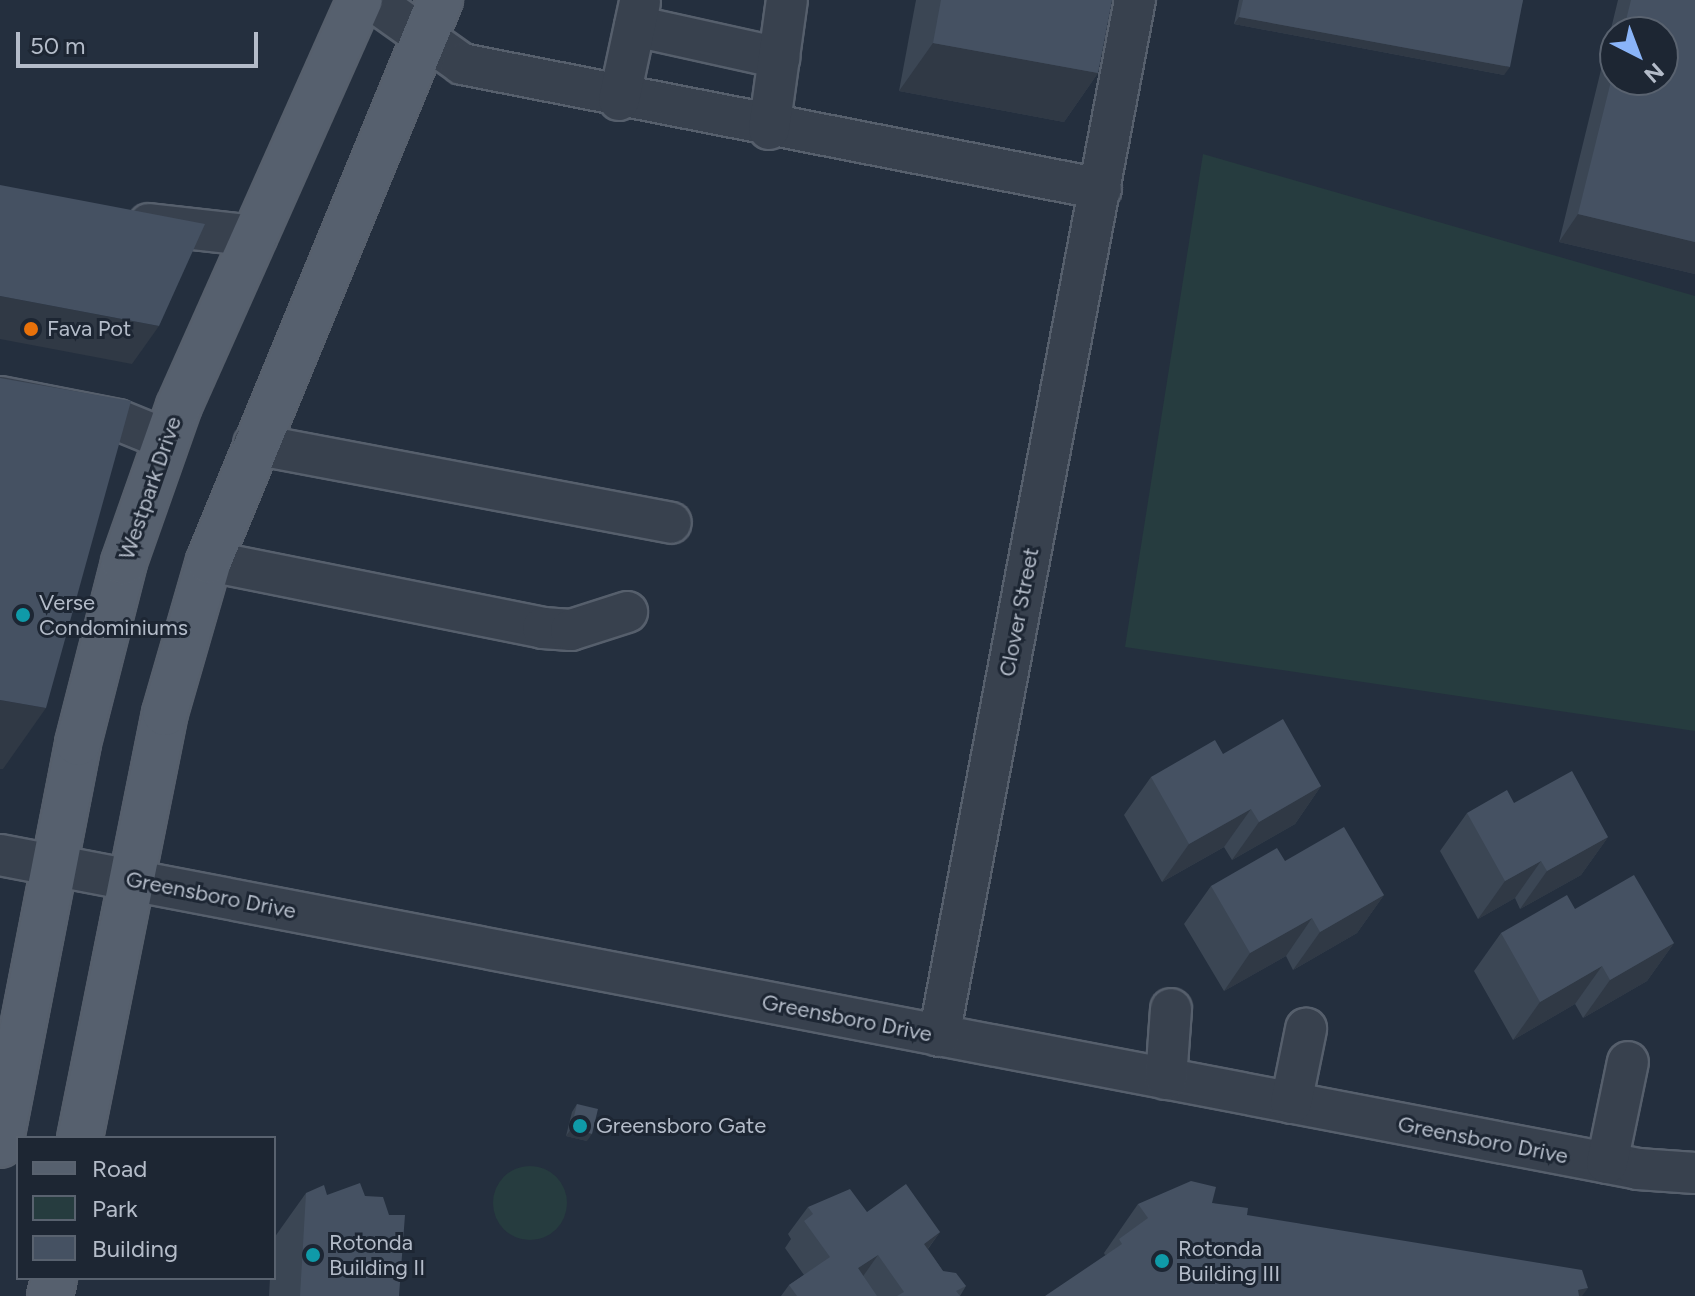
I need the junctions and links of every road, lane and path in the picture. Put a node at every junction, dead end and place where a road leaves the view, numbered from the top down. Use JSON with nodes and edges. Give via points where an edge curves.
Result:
{"nodes":[{"id":1,"x":360,"y":0,"type":"edge"},
{"id":2,"x":372,"y":0,"type":"edge"},
{"id":3,"x":787,"y":0,"type":"edge"},
{"id":4,"x":1135,"y":0,"type":"edge"},
{"id":5,"x":637,"y":13,"type":"edge"},
{"id":6,"x":433,"y":17,"type":"edge"},
{"id":7,"x":779,"y":58,"type":"junction"},
{"id":8,"x":619,"y":100,"type":"junction"},
{"id":9,"x":769,"y":129,"type":"junction"},
{"id":10,"x":1101,"y":189,"type":"junction"},
{"id":11,"x":109,"y":215,"type":"edge"},
{"id":12,"x":256,"y":236,"type":"junction"},
{"id":13,"x":0,"y":397,"type":"edge"},
{"id":14,"x":167,"y":440,"type":"junction"},
{"id":15,"x":254,"y":444,"type":"junction"},
{"id":16,"x":671,"y":523,"type":"dead end"},
{"id":17,"x":209,"y":561,"type":"junction"},
{"id":18,"x":627,"y":612,"type":"dead end"},
{"id":19,"x":0,"y":855,"type":"edge"},
{"id":20,"x":53,"y":865,"type":"junction"},
{"id":21,"x":129,"y":879,"type":"junction"},
{"id":22,"x":1171,"y":1009,"type":"dead end"},
{"id":23,"x":1306,"y":1029,"type":"dead end"},
{"id":24,"x":939,"y":1036,"type":"junction"},
{"id":25,"x":1628,"y":1062,"type":"dead end"},
{"id":26,"x":1166,"y":1079,"type":"junction"},
{"id":27,"x":1291,"y":1103,"type":"junction"},
{"id":28,"x":80,"y":1136,"type":"edge"},
{"id":29,"x":0,"y":1145,"type":"edge"},
{"id":30,"x":1607,"y":1163,"type":"junction"},
{"id":31,"x":1695,"y":1173,"type":"edge"}],
"edges":[{"from":1,"to":12,"type":"main road","name":"Westpark Drive"},
{"from":2,"to":6,"type":"street"},
{"from":3,"to":7,"type":"street"},
{"from":4,"to":10,"type":"street","name":"Clover Street"},
{"from":5,"to":7,"type":"street"},
{"from":5,"to":8,"type":"street"},
{"from":6,"to":8,"type":"street","via":[[462,64]]},
{"from":6,"to":15,"type":"main road"},
{"from":7,"to":9,"type":"street"},
{"from":8,"to":9,"type":"street"},
{"from":9,"to":10,"type":"street"},
{"from":10,"to":24,"type":"street","name":"Clover Street"},
{"from":11,"to":12,"type":"street","via":[[205,235]]},
{"from":12,"to":14,"type":"main road","name":"Westpark Drive"},
{"from":13,"to":14,"type":"street","via":[[118,420]]},
{"from":14,"to":20,"type":"main road","name":"Westpark Drive","via":[[112,604]]},
{"from":15,"to":16,"type":"street"},
{"from":15,"to":17,"type":"main road"},
{"from":17,"to":18,"type":"street","via":[[543,628],[571,630]]},
{"from":17,"to":21,"type":"main road"},
{"from":19,"to":20,"type":"street","name":"Greensboro Drive"},
{"from":20,"to":21,"type":"street","name":"Greensboro Drive"},
{"from":20,"to":29,"type":"main road","name":"Westpark Drive"},
{"from":21,"to":24,"type":"street","name":"Greensboro Drive"},
{"from":21,"to":28,"type":"main road"},
{"from":22,"to":26,"type":"street"},
{"from":23,"to":27,"type":"street"},
{"from":24,"to":26,"type":"street","name":"Greensboro Drive"},
{"from":25,"to":30,"type":"street"},
{"from":26,"to":27,"type":"street","name":"Greensboro Drive"},
{"from":27,"to":30,"type":"street","name":"Greensboro Drive"},
{"from":30,"to":31,"type":"street","name":"Greensboro Drive"}]}
